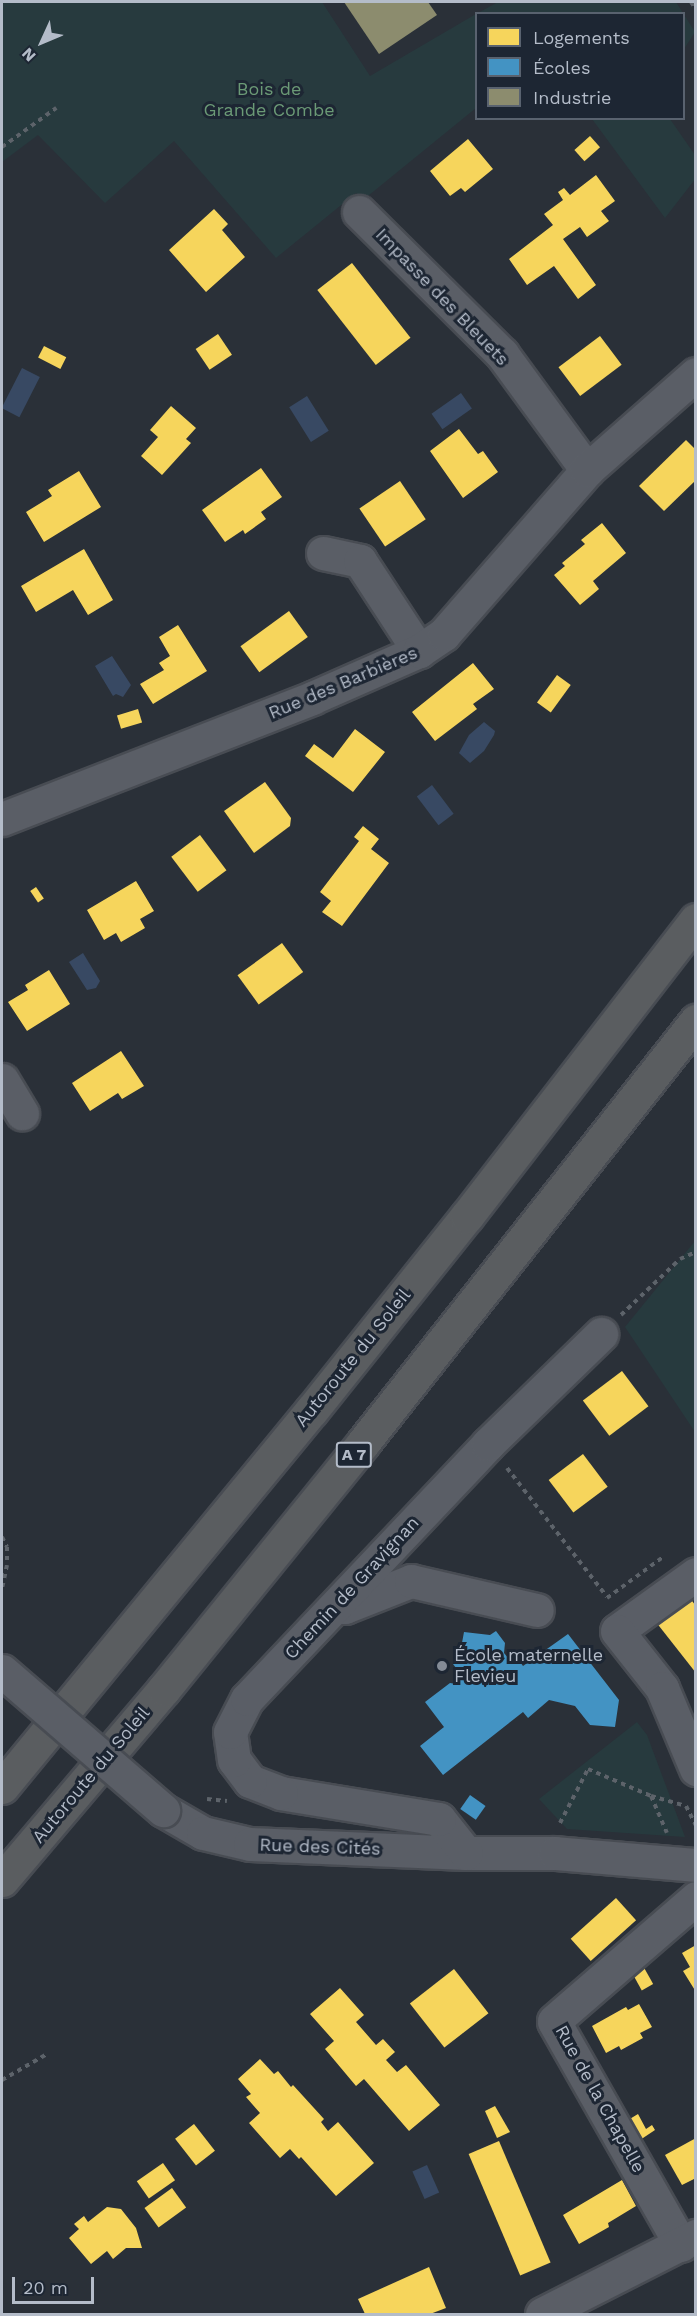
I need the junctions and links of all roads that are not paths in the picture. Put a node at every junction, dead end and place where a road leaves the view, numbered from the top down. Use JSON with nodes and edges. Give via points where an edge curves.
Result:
{"nodes":[{"id":1,"x":359,"y":212,"type":"dead end"},
{"id":2,"x":696,"y":374,"type":"edge"},
{"id":3,"x":587,"y":470,"type":"junction"},
{"id":4,"x":323,"y":553,"type":"dead end"},
{"id":5,"x":419,"y":651,"type":"junction"},
{"id":6,"x":3,"y":817,"type":"edge"},
{"id":7,"x":696,"y":920,"type":"edge"},
{"id":8,"x":696,"y":1021,"type":"edge"},
{"id":9,"x":2,"y":1080,"type":"edge"},
{"id":10,"x":22,"y":1113,"type":"dead end"},
{"id":11,"x":601,"y":1335,"type":"road end"},
{"id":12,"x":696,"y":1574,"type":"edge"},
{"id":13,"x":334,"y":1608,"type":"junction"},
{"id":14,"x":537,"y":1610,"type":"dead end"},
{"id":15,"x":2,"y":1671,"type":"edge"},
{"id":16,"x":696,"y":1769,"type":"edge"},
{"id":17,"x":2,"y":1787,"type":"edge"},
{"id":18,"x":466,"y":1853,"type":"junction"},
{"id":19,"x":681,"y":1863,"type":"edge"},
{"id":20,"x":2,"y":1880,"type":"edge"},
{"id":21,"x":696,"y":1898,"type":"edge"},
{"id":22,"x":688,"y":2241,"type":"edge"},
{"id":23,"x":542,"y":2314,"type":"edge"}],
"edges":[{"from":1,"to":3,"type":"street","name":"Impasse des Bleuets","via":[[502,354]]},
{"from":2,"to":3,"type":"street","name":"Rue des Barbières"},
{"from":3,"to":5,"type":"street","name":"Rue des Barbières","via":[[444,633]]},
{"from":4,"to":5,"type":"street","via":[[360,561]]},
{"from":5,"to":6,"type":"street","name":"Rue des Barbières","via":[[312,698]]},
{"from":7,"to":17,"type":"highway","name":"Autoroute du Soleil","via":[[378,1327]]},
{"from":8,"to":20,"type":"highway","name":"Autoroute du Soleil","number":"A 7","via":[[356,1452],[164,1689]]},
{"from":9,"to":10,"type":"street"},
{"from":11,"to":13,"type":"street","name":"Chemin de Gravignan","via":[[488,1444]]},
{"from":12,"to":16,"type":"street","via":[[617,1631],[663,1688]]},
{"from":13,"to":14,"type":"street","via":[[411,1581]]},
{"from":13,"to":18,"type":"street","name":"Chemin de Gravignan","via":[[247,1699],[230,1732],[234,1760],[250,1781],[280,1793],[439,1819]]},
{"from":15,"to":18,"type":"street","name":"Rue des Cités","bridge":true,"via":[[163,1810],[203,1833],[250,1844]]},
{"from":18,"to":19,"type":"street","name":"Rue des Cités","via":[[555,1853]]},
{"from":21,"to":22,"type":"street","name":"Rue de la Chapelle","via":[[554,2021]]},
{"from":22,"to":23,"type":"street"}]}
